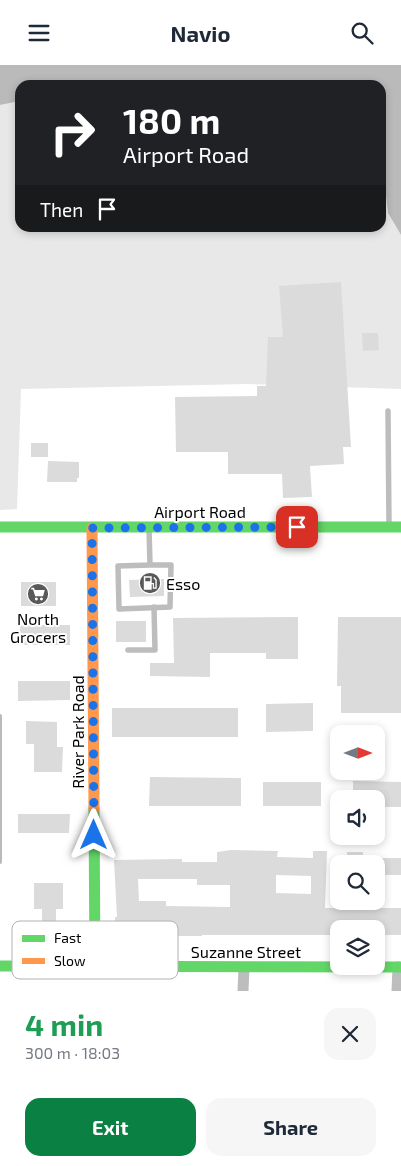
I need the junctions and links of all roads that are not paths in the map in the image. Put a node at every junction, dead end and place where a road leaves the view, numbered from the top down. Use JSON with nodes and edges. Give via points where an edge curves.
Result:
{"nodes":[{"id":1,"x":388,"y":411,"type":"dead end"},
{"id":2,"x":0,"y":527,"type":"edge"},
{"id":3,"x":389,"y":527,"type":"junction"},
{"id":4,"x":401,"y":527,"type":"edge"},
{"id":5,"x":92,"y":528,"type":"junction"},
{"id":6,"x":149,"y":528,"type":"junction"},
{"id":7,"x":150,"y":565,"type":"junction"},
{"id":8,"x":154,"y":607,"type":"junction"},
{"id":9,"x":128,"y":650,"type":"dead end"},
{"id":10,"x":95,"y":921,"type":"edge"},
{"id":11,"x":178,"y":967,"type":"edge"},
{"id":12,"x":400,"y":967,"type":"edge"},
{"id":13,"x":244,"y":968,"type":"junction"},
{"id":14,"x":243,"y":991,"type":"edge"},
{"id":15,"x":398,"y":991,"type":"edge"}],
"edges":[{"from":1,"to":3,"type":"lane"},
{"from":2,"to":5,"type":"street","name":"Airport Road"},
{"from":3,"to":4,"type":"street","name":"Airport Road"},
{"from":3,"to":6,"type":"street","name":"Airport Road"},
{"from":5,"to":6,"type":"street","name":"Airport Road"},
{"from":5,"to":10,"type":"street","name":"River Park Road"},
{"from":6,"to":7,"type":"lane"},
{"from":7,"to":8,"type":"lane","via":[[171,565],[170,607]]},
{"from":7,"to":8,"type":"lane","via":[[118,566],[119,609]]},
{"from":8,"to":9,"type":"lane","via":[[155,650]]},
{"from":11,"to":13,"type":"street","name":"Suzanne Street"},
{"from":12,"to":13,"type":"street","name":"Suzanne Street"},
{"from":12,"to":15,"type":"street"},
{"from":13,"to":14,"type":"street"}]}
